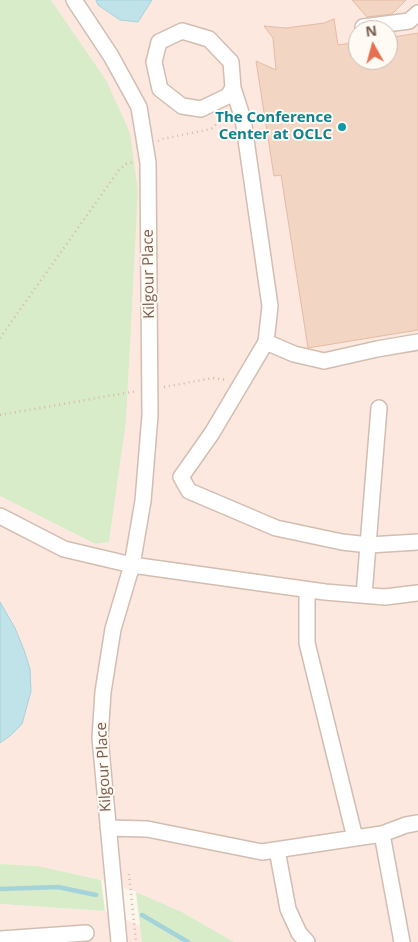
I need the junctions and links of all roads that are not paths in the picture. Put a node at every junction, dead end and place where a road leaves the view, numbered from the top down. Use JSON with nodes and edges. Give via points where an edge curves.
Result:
{"nodes":[{"id":1,"x":74,"y":0,"type":"edge"},
{"id":2,"x":418,"y":13,"type":"edge"},
{"id":3,"x":398,"y":22,"type":"edge"},
{"id":4,"x":234,"y":88,"type":"junction"},
{"id":5,"x":163,"y":92,"type":"junction"},
{"id":6,"x":139,"y":108,"type":"junction"},
{"id":7,"x":266,"y":342,"type":"junction"},
{"id":8,"x":418,"y":342,"type":"edge"},
{"id":9,"x":380,"y":408,"type":"dead end"},
{"id":10,"x":0,"y":516,"type":"edge"},
{"id":11,"x":418,"y":542,"type":"edge"},
{"id":12,"x":369,"y":545,"type":"junction"},
{"id":13,"x":132,"y":566,"type":"junction"},
{"id":14,"x":307,"y":590,"type":"junction"},
{"id":15,"x":418,"y":593,"type":"edge"},
{"id":16,"x":364,"y":595,"type":"junction"},
{"id":17,"x":418,"y":823,"type":"edge"},
{"id":18,"x":108,"y":828,"type":"junction"},
{"id":19,"x":382,"y":834,"type":"junction"},
{"id":20,"x":355,"y":838,"type":"junction"},
{"id":21,"x":277,"y":850,"type":"junction"},
{"id":22,"x":86,"y":933,"type":"dead end"},
{"id":23,"x":0,"y":940,"type":"edge"},
{"id":24,"x":30,"y":940,"type":"edge"},
{"id":25,"x":119,"y":942,"type":"edge"},
{"id":26,"x":307,"y":942,"type":"edge"},
{"id":27,"x":402,"y":942,"type":"edge"}],
"edges":[{"from":1,"to":6,"type":"street","name":"Kilgour Place","via":[[111,56]]},
{"from":2,"to":3,"type":"street","via":[[409,21]]},
{"from":4,"to":5,"type":"street","via":[[228,96],[201,109],[182,106]]},
{"from":4,"to":5,"type":"street","via":[[231,62],[209,39],[182,31],[160,42],[154,62]]},
{"from":4,"to":7,"type":"street","via":[[243,119],[270,306]]},
{"from":5,"to":6,"type":"street"},
{"from":6,"to":13,"type":"street","name":"Kilgour Place","via":[[147,156],[150,415],[143,501]]},
{"from":7,"to":8,"type":"street","via":[[294,354],[324,361]]},
{"from":7,"to":12,"type":"street","via":[[212,433],[181,477],[189,491],[276,528]]},
{"from":9,"to":12,"type":"street"},
{"from":10,"to":13,"type":"street","via":[[64,549]]},
{"from":11,"to":12,"type":"street"},
{"from":12,"to":16,"type":"street"},
{"from":13,"to":14,"type":"street"},
{"from":13,"to":18,"type":"street","name":"Kilgour Place","via":[[113,629],[104,692],[100,738]]},
{"from":14,"to":16,"type":"street"},
{"from":14,"to":20,"type":"street","via":[[307,643]]},
{"from":15,"to":16,"type":"street","via":[[385,597]]},
{"from":17,"to":19,"type":"street"},
{"from":18,"to":21,"type":"street","via":[[147,829],[262,852]]},
{"from":18,"to":25,"type":"street","name":"Kilgour Place"},
{"from":19,"to":20,"type":"street"},
{"from":19,"to":27,"type":"street"},
{"from":20,"to":21,"type":"street"},
{"from":21,"to":26,"type":"street","via":[[288,909]]},
{"from":22,"to":24,"type":"street"},
{"from":23,"to":24,"type":"street"}]}
